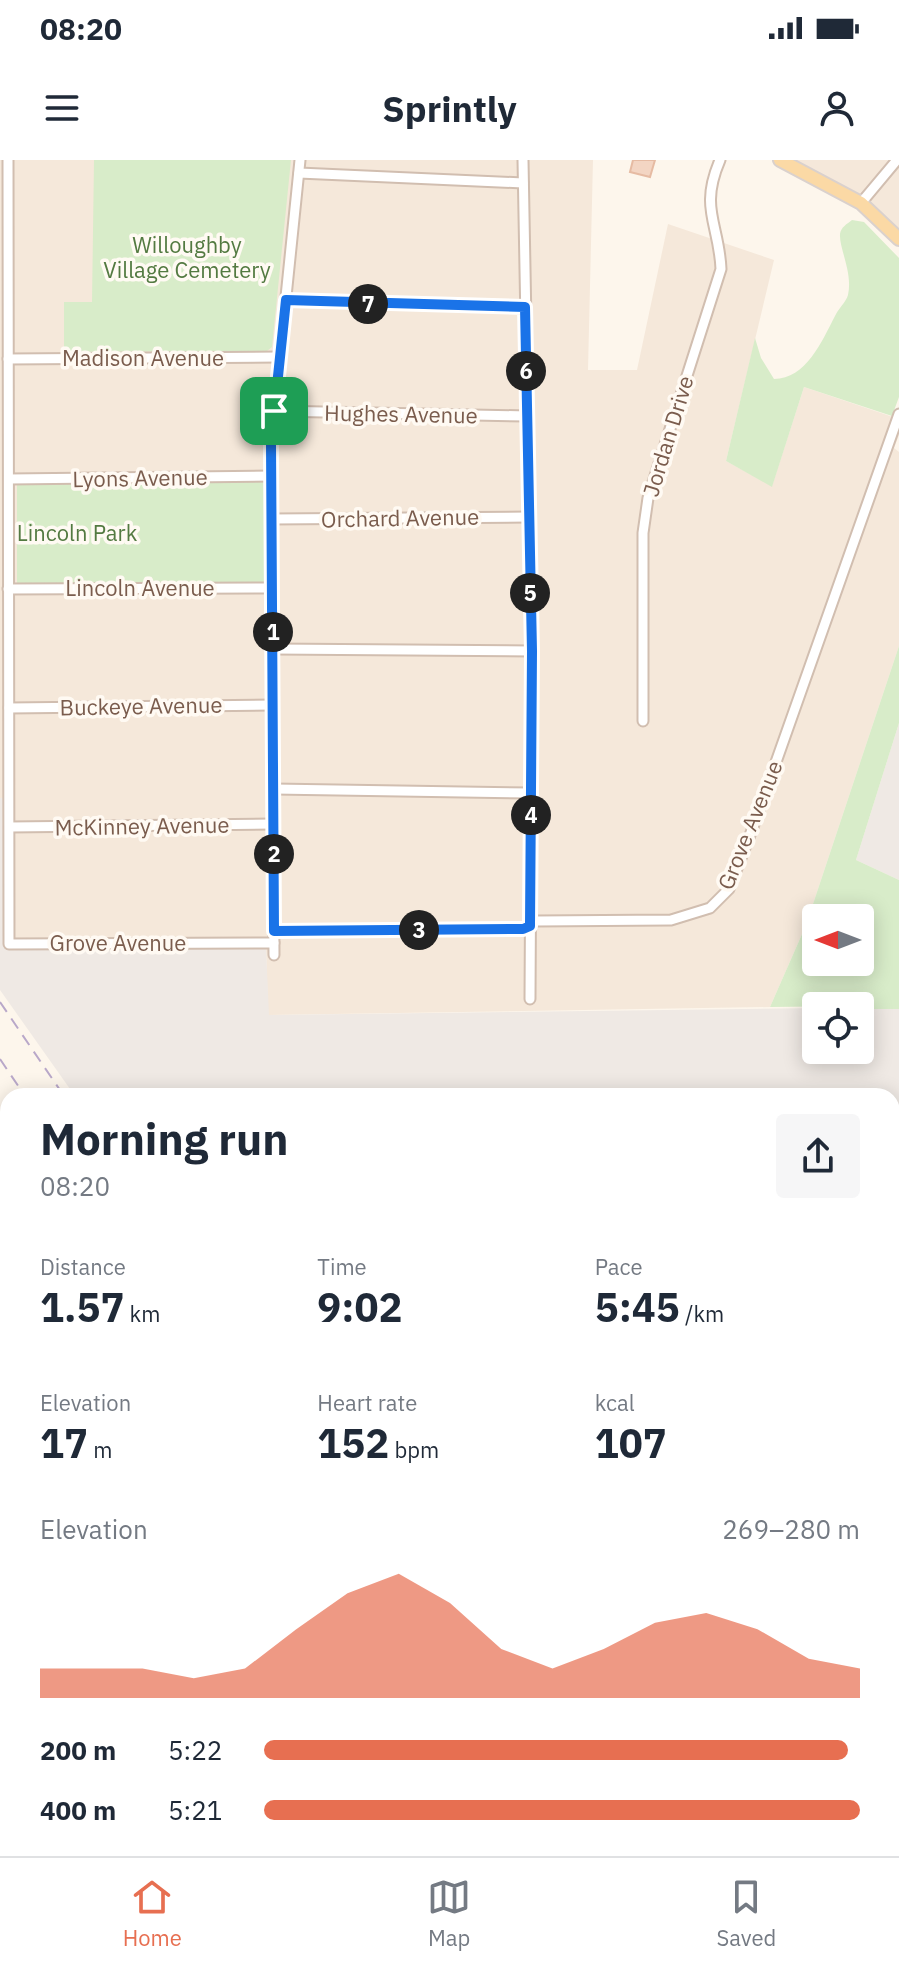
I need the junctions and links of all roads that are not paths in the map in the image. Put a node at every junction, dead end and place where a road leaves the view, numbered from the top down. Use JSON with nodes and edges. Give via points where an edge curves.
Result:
{"nodes":[{"id":1,"x":8,"y":160,"type":"edge"},
{"id":2,"x":300,"y":160,"type":"edge"},
{"id":3,"x":523,"y":160,"type":"edge"},
{"id":4,"x":720,"y":160,"type":"edge"},
{"id":5,"x":780,"y":160,"type":"edge"},
{"id":6,"x":897,"y":160,"type":"edge"},
{"id":7,"x":299,"y":173,"type":"junction"},
{"id":8,"x":523,"y":183,"type":"junction"},
{"id":9,"x":861,"y":203,"type":"junction"},
{"id":10,"x":899,"y":239,"type":"edge"},
{"id":11,"x":286,"y":300,"type":"junction"},
{"id":12,"x":525,"y":307,"type":"junction"},
{"id":13,"x":279,"y":357,"type":"junction"},
{"id":14,"x":8,"y":359,"type":"junction"},
{"id":15,"x":274,"y":411,"type":"junction"},
{"id":16,"x":899,"y":414,"type":"edge"},
{"id":17,"x":527,"y":416,"type":"junction"},
{"id":18,"x":5,"y":429,"type":"edge"},
{"id":19,"x":271,"y":476,"type":"junction"},
{"id":20,"x":9,"y":479,"type":"junction"},
{"id":21,"x":528,"y":517,"type":"junction"},
{"id":22,"x":272,"y":519,"type":"junction"},
{"id":23,"x":272,"y":588,"type":"junction"},
{"id":24,"x":8,"y":589,"type":"junction"},
{"id":25,"x":273,"y":649,"type":"junction"},
{"id":26,"x":532,"y":651,"type":"junction"},
{"id":27,"x":272,"y":705,"type":"junction"},
{"id":28,"x":9,"y":708,"type":"junction"},
{"id":29,"x":643,"y":721,"type":"dead end"},
{"id":30,"x":274,"y":789,"type":"junction"},
{"id":31,"x":531,"y":793,"type":"junction"},
{"id":32,"x":273,"y":824,"type":"junction"},
{"id":33,"x":10,"y":827,"type":"junction"},
{"id":34,"x":530,"y":926,"type":"junction"},
{"id":35,"x":274,"y":931,"type":"junction"},
{"id":36,"x":274,"y":943,"type":"junction"},
{"id":37,"x":274,"y":955,"type":"dead end"},
{"id":38,"x":530,"y":999,"type":"dead end"}],
"edges":[{"from":1,"to":14,"type":"street"},
{"from":2,"to":7,"type":"street"},
{"from":3,"to":8,"type":"street"},
{"from":4,"to":29,"type":"street","name":"Jordan Drive","via":[[709,201],[721,269],[648,498],[643,533]]},
{"from":5,"to":9,"type":"main road"},
{"from":6,"to":9,"type":"street"},
{"from":7,"to":8,"type":"street"},
{"from":7,"to":11,"type":"street"},
{"from":8,"to":12,"type":"street"},
{"from":9,"to":10,"type":"main road"},
{"from":11,"to":12,"type":"street"},
{"from":11,"to":13,"type":"street"},
{"from":12,"to":17,"type":"street"},
{"from":13,"to":14,"type":"street","name":"Madison Avenue"},
{"from":13,"to":15,"type":"street"},
{"from":14,"to":18,"type":"street"},
{"from":15,"to":17,"type":"street","name":"Hughes Avenue"},
{"from":15,"to":19,"type":"street"},
{"from":16,"to":34,"type":"street","name":"Grove Avenue","via":[[729,889],[710,908],[689,917],[536,921]]},
{"from":17,"to":21,"type":"street"},
{"from":18,"to":20,"type":"street"},
{"from":19,"to":20,"type":"street","name":"Lyons Avenue"},
{"from":19,"to":22,"type":"street"},
{"from":20,"to":24,"type":"street"},
{"from":21,"to":22,"type":"street","name":"Orchard Avenue"},
{"from":21,"to":26,"type":"street"},
{"from":22,"to":23,"type":"street"},
{"from":23,"to":24,"type":"street","name":"Lincoln Avenue"},
{"from":23,"to":25,"type":"street"},
{"from":24,"to":28,"type":"street"},
{"from":25,"to":26,"type":"street"},
{"from":25,"to":27,"type":"street"},
{"from":26,"to":31,"type":"street"},
{"from":27,"to":28,"type":"street","name":"Buckeye Avenue"},
{"from":27,"to":30,"type":"street"},
{"from":28,"to":33,"type":"street"},
{"from":30,"to":31,"type":"street"},
{"from":30,"to":32,"type":"street"},
{"from":31,"to":34,"type":"street"},
{"from":32,"to":33,"type":"street","name":"McKinney Avenue"},
{"from":32,"to":35,"type":"street"},
{"from":33,"to":36,"type":"street","name":"Grove Avenue","via":[[9,944]]},
{"from":34,"to":35,"type":"street","name":"Grove Avenue"},
{"from":34,"to":38,"type":"street"},
{"from":35,"to":36,"type":"street"},
{"from":36,"to":37,"type":"street"}]}
